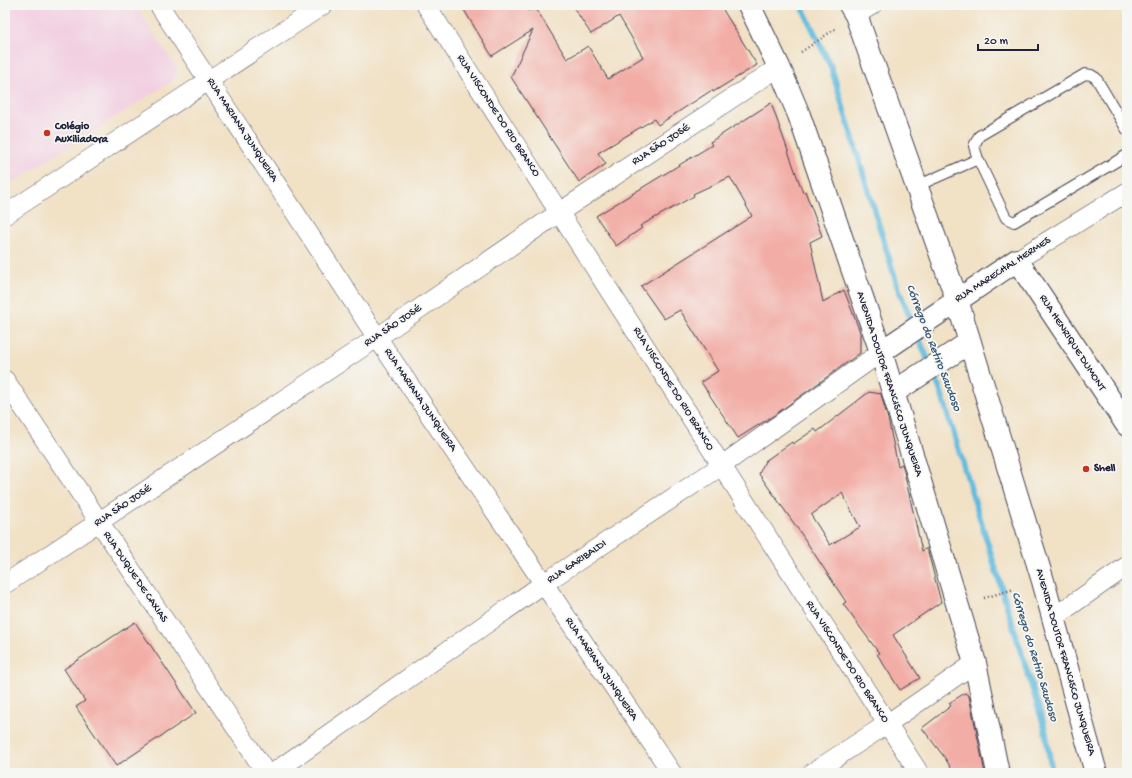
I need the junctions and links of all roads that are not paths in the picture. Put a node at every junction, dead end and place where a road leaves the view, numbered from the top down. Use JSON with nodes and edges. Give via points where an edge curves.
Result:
{"nodes":[{"id":1,"x":159,"y":5,"type":"edge"},
{"id":2,"x":323,"y":5,"type":"edge"},
{"id":3,"x":426,"y":5,"type":"edge"},
{"id":4,"x":748,"y":5,"type":"edge"},
{"id":5,"x":859,"y":8,"type":"edge"},
{"id":6,"x":780,"y":67,"type":"junction"},
{"id":7,"x":209,"y":79,"type":"junction"},
{"id":8,"x":1127,"y":130,"type":"edge"},
{"id":9,"x":1127,"y":155,"type":"edge"},
{"id":10,"x":978,"y":159,"type":"junction"},
{"id":11,"x":917,"y":186,"type":"junction"},
{"id":12,"x":1127,"y":192,"type":"edge"},
{"id":13,"x":560,"y":212,"type":"junction"},
{"id":14,"x":5,"y":216,"type":"edge"},
{"id":15,"x":1017,"y":260,"type":"junction"},
{"id":16,"x":957,"y":300,"type":"junction"},
{"id":17,"x":378,"y":337,"type":"junction"},
{"id":18,"x":962,"y":348,"type":"junction"},
{"id":19,"x":881,"y":352,"type":"junction"},
{"id":20,"x":5,"y":380,"type":"edge"},
{"id":21,"x":894,"y":392,"type":"junction"},
{"id":22,"x":1127,"y":426,"type":"edge"},
{"id":23,"x":721,"y":466,"type":"junction"},
{"id":24,"x":98,"y":522,"type":"junction"},
{"id":25,"x":1127,"y":566,"type":"edge"},
{"id":26,"x":5,"y":584,"type":"edge"},
{"id":27,"x":543,"y":584,"type":"junction"},
{"id":28,"x":1054,"y":617,"type":"junction"},
{"id":29,"x":975,"y":663,"type":"junction"},
{"id":30,"x":887,"y":724,"type":"junction"},
{"id":31,"x":266,"y":773,"type":"edge"},
{"id":32,"x":273,"y":773,"type":"edge"},
{"id":33,"x":672,"y":773,"type":"edge"},
{"id":34,"x":812,"y":773,"type":"edge"},
{"id":35,"x":919,"y":773,"type":"edge"},
{"id":36,"x":998,"y":773,"type":"edge"},
{"id":37,"x":1096,"y":773,"type":"edge"}],
"edges":[{"from":1,"to":7,"type":"street","name":"RUA MARIANA JUNQUEIRA"},
{"from":2,"to":7,"type":"street"},
{"from":3,"to":13,"type":"street","name":"RUA VISCONDE DO RIO BRANCO"},
{"from":4,"to":6,"type":"main road","name":"AVENIDA DOUTOR FRANCISCO JUNQUEIRA"},
{"from":5,"to":11,"type":"main road","name":"AVENIDA DOUTOR FRANCISCO JUNQUEIRA"},
{"from":6,"to":13,"type":"street","name":"RUA SÃO JOSÉ"},
{"from":6,"to":19,"type":"main road","name":"AVENIDA DOUTOR FRANCISCO JUNQUEIRA"},
{"from":7,"to":14,"type":"street"},
{"from":7,"to":17,"type":"street","name":"RUA MARIANA JUNQUEIRA"},
{"from":8,"to":10,"type":"lane","via":[[1096,78],[1085,74],[979,136],[974,146]]},
{"from":9,"to":10,"type":"lane","via":[[1014,222],[1006,218]]},
{"from":10,"to":11,"type":"lane"},
{"from":11,"to":16,"type":"main road","name":"AVENIDA DOUTOR FRANCISCO JUNQUEIRA"},
{"from":12,"to":15,"type":"street","name":"RUA MARECHAL HERMES"},
{"from":13,"to":17,"type":"street","name":"RUA SÃO JOSÉ"},
{"from":13,"to":23,"type":"street","name":"RUA VISCONDE DO RIO BRANCO"},
{"from":15,"to":16,"type":"main road","name":"RUA MARECHAL HERMES"},
{"from":15,"to":22,"type":"main road","name":"RUA HENRIQUE DUMONT"},
{"from":16,"to":18,"type":"main road","name":"AVENIDA DOUTOR FRANCISCO JUNQUEIRA"},
{"from":16,"to":19,"type":"main road","name":"RUA MARECHAL HERMES"},
{"from":17,"to":24,"type":"street","name":"RUA SÃO JOSÉ"},
{"from":17,"to":27,"type":"street","name":"RUA MARIANA JUNQUEIRA"},
{"from":18,"to":21,"type":"main road"},
{"from":18,"to":28,"type":"main road","name":"AVENIDA DOUTOR FRANCISCO JUNQUEIRA"},
{"from":19,"to":21,"type":"main road","name":"AVENIDA DOUTOR FRANCISCO JUNQUEIRA"},
{"from":19,"to":23,"type":"street","name":"RUA GARIBALDI"},
{"from":20,"to":24,"type":"street","name":"RUA DUQUE DE CAXIAS"},
{"from":21,"to":29,"type":"main road","name":"AVENIDA DOUTOR FRANCISCO JUNQUEIRA"},
{"from":23,"to":27,"type":"street","name":"RUA GARIBALDI"},
{"from":23,"to":30,"type":"street","name":"RUA VISCONDE DO RIO BRANCO"},
{"from":24,"to":26,"type":"street","name":"RUA SÃO JOSÉ"},
{"from":24,"to":31,"type":"street","name":"RUA DUQUE DE CAXIAS"},
{"from":25,"to":28,"type":"street"},
{"from":27,"to":32,"type":"street","name":"RUA GARIBALDI"},
{"from":27,"to":33,"type":"street","name":"RUA MARIANA JUNQUEIRA"},
{"from":28,"to":37,"type":"main road","name":"AVENIDA DOUTOR FRANCISCO JUNQUEIRA"},
{"from":29,"to":30,"type":"street"},
{"from":29,"to":36,"type":"main road","name":"AVENIDA DOUTOR FRANCISCO JUNQUEIRA"},
{"from":30,"to":34,"type":"street"},
{"from":30,"to":35,"type":"street","name":"RUA VISCONDE DO RIO BRANCO"}]}
